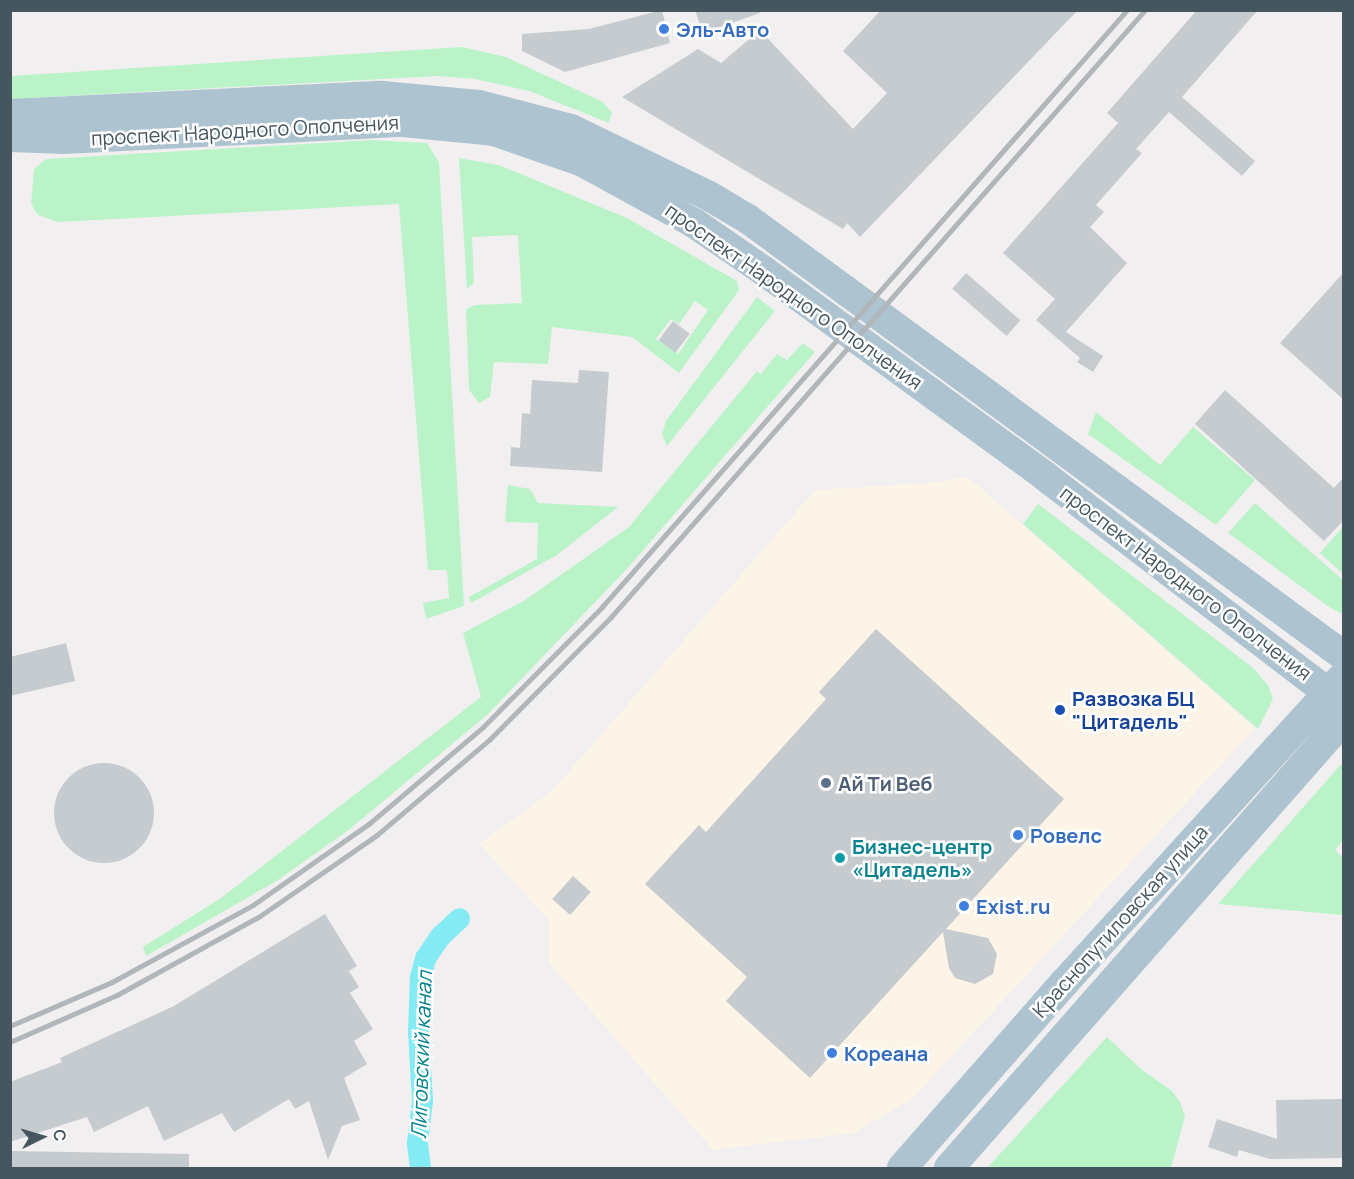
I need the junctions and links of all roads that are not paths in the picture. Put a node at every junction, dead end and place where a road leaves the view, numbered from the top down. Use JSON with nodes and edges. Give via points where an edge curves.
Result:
{"nodes":[{"id":1,"x":10,"y":114,"type":"edge"},
{"id":2,"x":10,"y":137,"type":"edge"},
{"id":3,"x":1344,"y":656,"type":"edge"},
{"id":4,"x":1338,"y":691,"type":"edge"},
{"id":5,"x":1344,"y":719,"type":"edge"},
{"id":6,"x":902,"y":1168,"type":"edge"},
{"id":7,"x":949,"y":1168,"type":"edge"}],
"edges":[{"from":1,"to":3,"type":"main road","name":"проспект Народного Ополчения","via":[[382,96],[479,105],[571,129],[748,219]]},
{"from":2,"to":4,"type":"main road","name":"проспект Народного Ополчения","via":[[64,139],[403,122],[494,131],[583,162],[694,223],[764,271]]},
{"from":4,"to":6,"type":"main road","name":"Краснопутиловская улица"},
{"from":5,"to":7,"type":"main road","name":"Краснопутиловская улица"}]}
